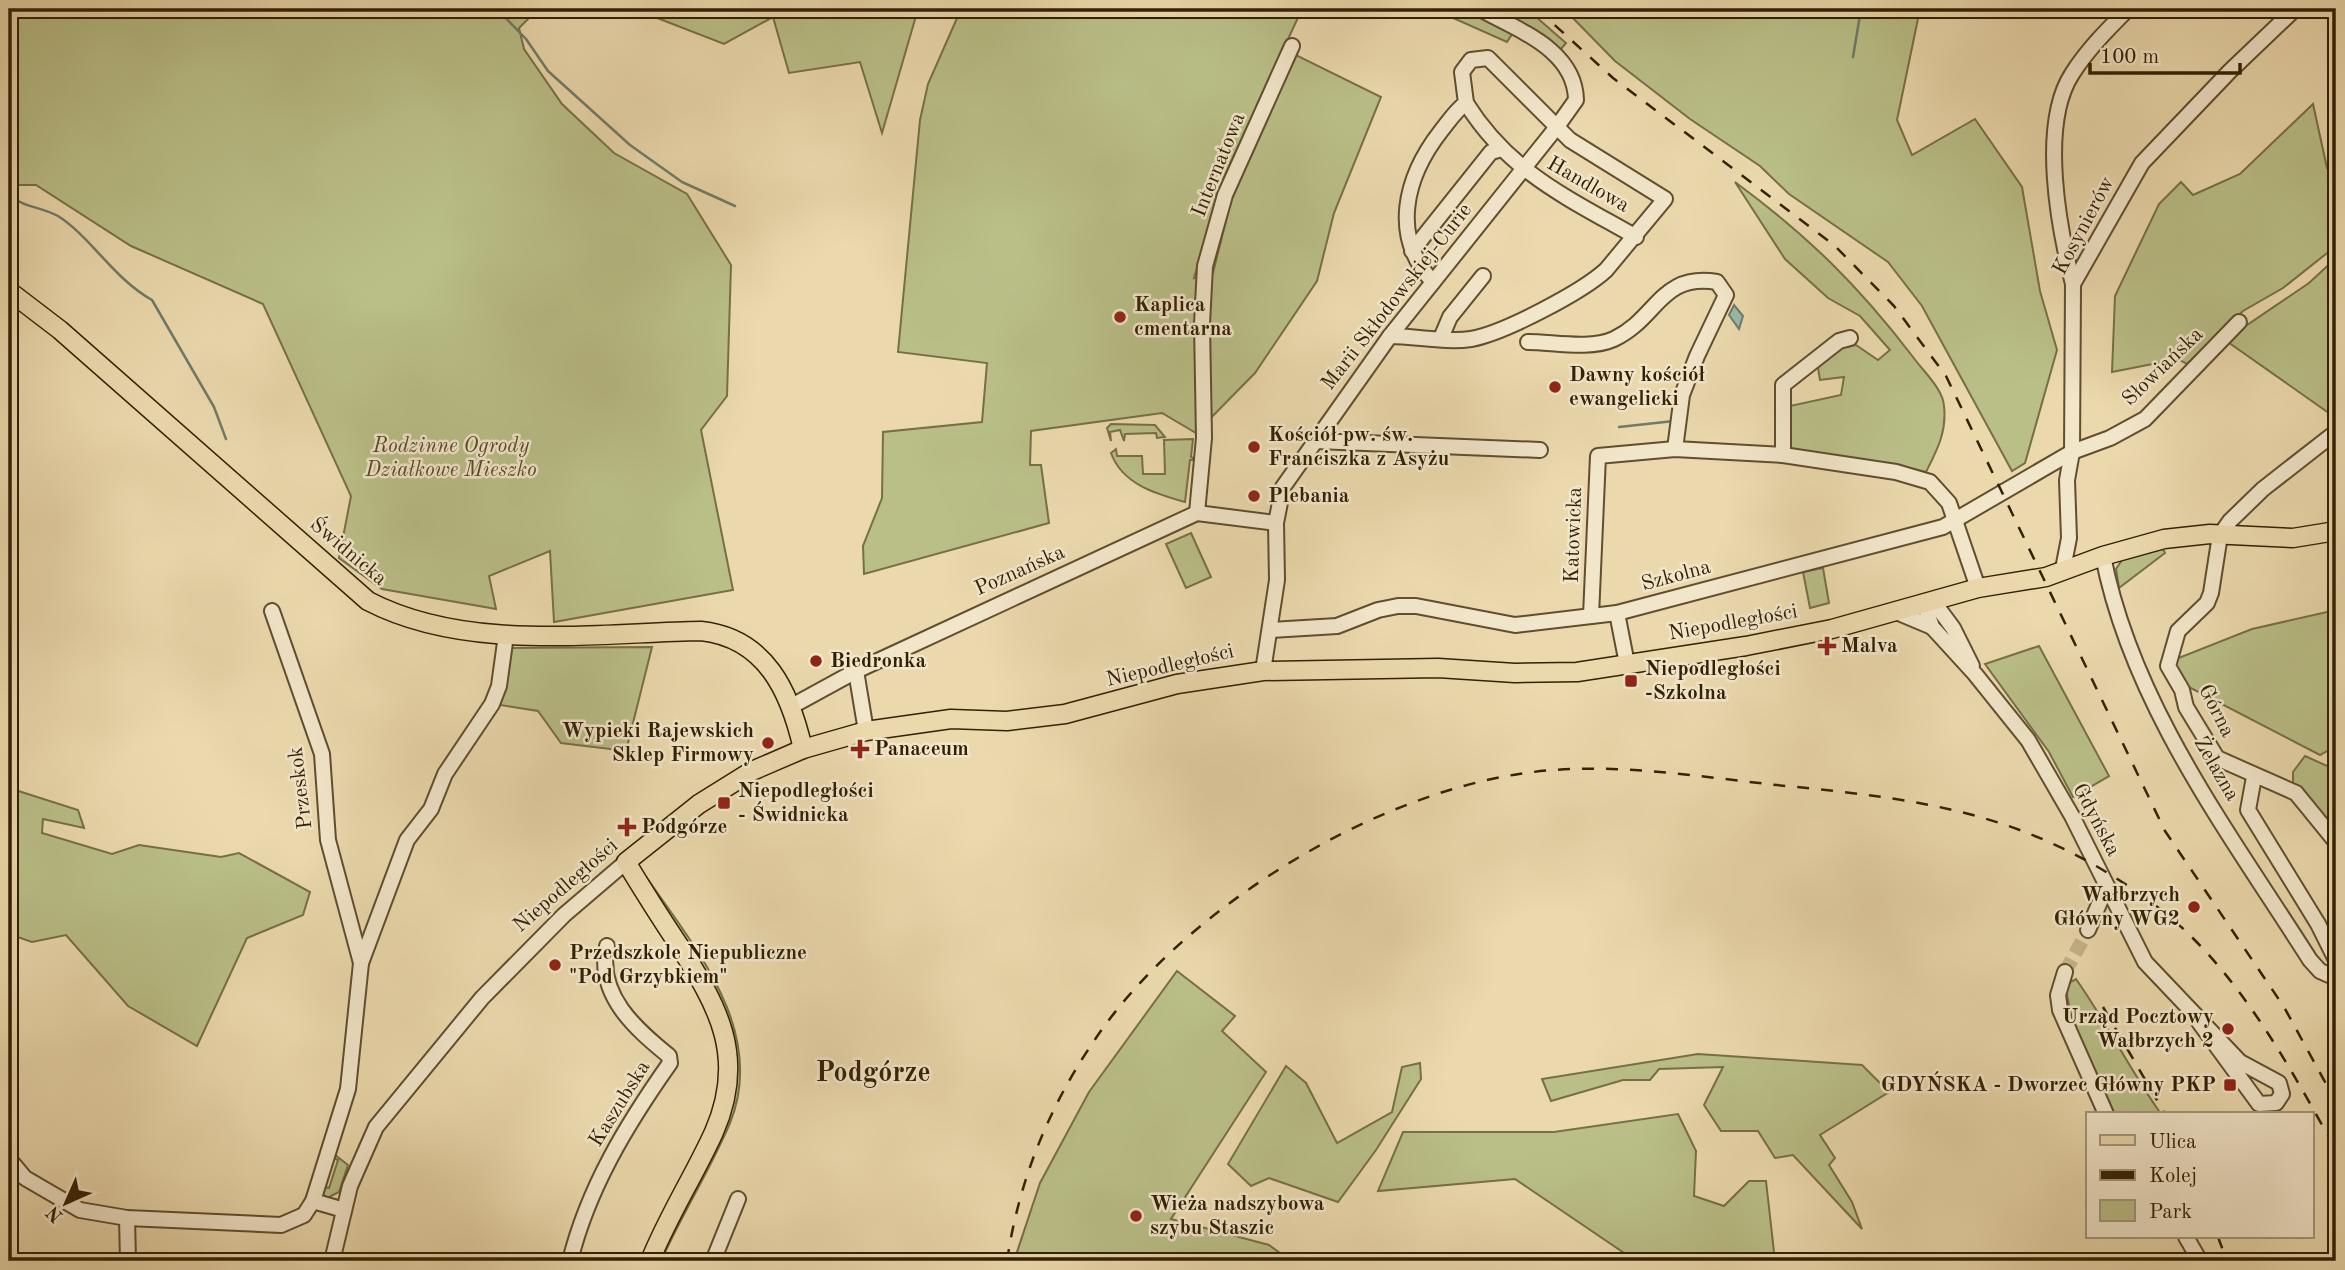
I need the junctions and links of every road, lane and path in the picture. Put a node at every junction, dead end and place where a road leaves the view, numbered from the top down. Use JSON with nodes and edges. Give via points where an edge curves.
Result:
{"nodes":[{"id":1,"x":1480,"y":9,"type":"edge"},
{"id":2,"x":2128,"y":9,"type":"edge"},
{"id":3,"x":2295,"y":9,"type":"edge"},
{"id":4,"x":1292,"y":46,"type":"dead end"},
{"id":5,"x":1466,"y":103,"type":"junction"},
{"id":6,"x":1556,"y":128,"type":"junction"},
{"id":7,"x":1502,"y":149,"type":"junction"},
{"id":8,"x":1523,"y":169,"type":"junction"},
{"id":9,"x":1636,"y":237,"type":"junction"},
{"id":10,"x":1412,"y":251,"type":"junction"},
{"id":11,"x":1483,"y":276,"type":"dead end"},
{"id":12,"x":1433,"y":282,"type":"junction"},
{"id":13,"x":2073,"y":284,"type":"junction"},
{"id":14,"x":9,"y":291,"type":"edge"},
{"id":15,"x":2239,"y":322,"type":"dead end"},
{"id":16,"x":1390,"y":336,"type":"junction"},
{"id":17,"x":1441,"y":338,"type":"junction"},
{"id":18,"x":1850,"y":338,"type":"dead end"},
{"id":19,"x":1528,"y":342,"type":"dead end"},
{"id":20,"x":2336,"y":432,"type":"edge"},
{"id":21,"x":1316,"y":441,"type":"junction"},
{"id":22,"x":1675,"y":449,"type":"junction"},
{"id":23,"x":1540,"y":450,"type":"dead end"},
{"id":24,"x":2072,"y":452,"type":"junction"},
{"id":25,"x":1783,"y":455,"type":"junction"},
{"id":26,"x":1197,"y":513,"type":"junction"},
{"id":27,"x":1957,"y":521,"type":"junction"},
{"id":28,"x":1276,"y":523,"type":"junction"},
{"id":29,"x":2336,"y":531,"type":"edge"},
{"id":30,"x":2220,"y":535,"type":"junction"},
{"id":31,"x":2103,"y":555,"type":"junction"},
{"id":32,"x":2063,"y":569,"type":"junction"},
{"id":33,"x":1969,"y":591,"type":"junction"},
{"id":34,"x":1928,"y":602,"type":"junction"},
{"id":35,"x":272,"y":611,"type":"dead end"},
{"id":36,"x":1894,"y":611,"type":"junction"},
{"id":37,"x":1617,"y":613,"type":"junction"},
{"id":38,"x":1591,"y":616,"type":"junction"},
{"id":39,"x":1932,"y":627,"type":"junction"},
{"id":40,"x":1952,"y":628,"type":"junction"},
{"id":41,"x":1271,"y":630,"type":"junction"},
{"id":42,"x":506,"y":635,"type":"junction"},
{"id":43,"x":1627,"y":664,"type":"junction"},
{"id":44,"x":856,"y":671,"type":"junction"},
{"id":45,"x":1264,"y":671,"type":"junction"},
{"id":46,"x":1975,"y":674,"type":"junction"},
{"id":47,"x":792,"y":706,"type":"junction"},
{"id":48,"x":866,"y":731,"type":"junction"},
{"id":49,"x":803,"y":749,"type":"junction"},
{"id":50,"x":2254,"y":776,"type":"junction"},
{"id":51,"x":2336,"y":842,"type":"edge"},
{"id":52,"x":626,"y":862,"type":"junction"},
{"id":53,"x":2108,"y":889,"type":"junction"},
{"id":54,"x":2088,"y":930,"type":"tunnel mouth"},
{"id":55,"x":607,"y":946,"type":"dead end"},
{"id":56,"x":2336,"y":960,"type":"edge"},
{"id":57,"x":361,"y":963,"type":"junction"},
{"id":58,"x":2065,"y":972,"type":"tunnel mouth"},
{"id":59,"x":2336,"y":978,"type":"edge"},
{"id":60,"x":2199,"y":1022,"type":"junction"},
{"id":61,"x":2105,"y":1112,"type":"edge"},
{"id":62,"x":9,"y":1159,"type":"edge"},
{"id":63,"x":738,"y":1199,"type":"dead end"},
{"id":64,"x":313,"y":1201,"type":"junction"},
{"id":65,"x":344,"y":1210,"type":"junction"},
{"id":66,"x":127,"y":1218,"type":"junction"},
{"id":67,"x":2187,"y":1238,"type":"edge"},
{"id":68,"x":128,"y":1261,"type":"edge"},
{"id":69,"x":332,"y":1261,"type":"edge"},
{"id":70,"x":570,"y":1261,"type":"edge"},
{"id":71,"x":650,"y":1261,"type":"edge"},
{"id":72,"x":713,"y":1261,"type":"edge"},
{"id":73,"x":2200,"y":1261,"type":"edge"}],
"edges":[{"from":1,"to":6,"type":"street","name":"Marii Skłodowskiej-Curie","via":[[1517,28],[1566,65],[1576,100]]},
{"from":2,"to":13,"type":"street","via":[[2071,75],[2059,114],[2054,183]]},
{"from":3,"to":13,"type":"street","name":"Kosynierów","via":[[2142,163]]},
{"from":4,"to":26,"type":"street","name":"Internatowa","via":[[1225,195],[1205,266],[1204,438]]},
{"from":5,"to":6,"type":"street","via":[[1464,65],[1483,57],[1504,72]]},
{"from":5,"to":7,"type":"street","name":"Handlowa"},
{"from":5,"to":10,"type":"street","via":[[1431,143],[1411,185],[1405,210]]},
{"from":6,"to":8,"type":"street","name":"Marii Skłodowskiej-Curie"},
{"from":6,"to":9,"type":"street","via":[[1665,199]]},
{"from":7,"to":8,"type":"street","name":"Handlowa"},
{"from":7,"to":10,"type":"street","via":[[1492,152]]},
{"from":8,"to":9,"type":"street","name":"Handlowa","via":[[1541,184]]},
{"from":8,"to":12,"type":"street","name":"Marii Skłodowskiej-Curie"},
{"from":9,"to":17,"type":"street","via":[[1595,280],[1558,302],[1472,339]]},
{"from":10,"to":12,"type":"street"},
{"from":11,"to":17,"type":"street","via":[[1450,317]]},
{"from":12,"to":16,"type":"street","name":"Marii Skłodowskiej-Curie"},
{"from":13,"to":24,"type":"street","name":"Kosynierów"},
{"from":14,"to":42,"type":"main road","name":"Świdnicka","via":[[68,337],[368,601],[425,625]]},
{"from":15,"to":24,"type":"street","name":"Słowiańska","via":[[2144,419]]},
{"from":16,"to":17,"type":"street"},
{"from":16,"to":21,"type":"street","name":"Marii Skłodowskiej-Curie"},
{"from":18,"to":25,"type":"street","via":[[1839,341],[1783,384]]},
{"from":19,"to":22,"type":"street","via":[[1598,344],[1612,340],[1678,284],[1717,282],[1727,295],[1682,395]]},
{"from":20,"to":30,"type":"street","via":[[2263,489]]},
{"from":21,"to":23,"type":"street"},
{"from":21,"to":28,"type":"street","name":"Marii Skłodowskiej-Curie","via":[[1283,487]]},
{"from":22,"to":25,"type":"street"},
{"from":22,"to":38,"type":"street","name":"Katowicka","via":[[1598,456]]},
{"from":24,"to":27,"type":"street","name":"Szkolna"},
{"from":24,"to":32,"type":"street","name":"Kosynierów","via":[[2067,480],[2069,538]]},
{"from":25,"to":27,"type":"street","via":[[1896,472],[1930,482],[1950,503]]},
{"from":26,"to":28,"type":"street"},
{"from":26,"to":44,"type":"street","name":"Poznańska"},
{"from":27,"to":33,"type":"street"},
{"from":27,"to":37,"type":"street","name":"Szkolna"},
{"from":28,"to":41,"type":"street","name":"Marii Skłodowskiej-Curie","via":[[1277,580]]},
{"from":29,"to":30,"type":"main road","name":"Niepodległości","via":[[2292,538]]},
{"from":30,"to":31,"type":"main road","name":"Niepodległości","via":[[2164,539]]},
{"from":30,"to":50,"type":"street","name":"Górna","via":[[2211,593],[2207,603],[2178,631],[2168,666],[2208,747],[2217,758]]},
{"from":31,"to":32,"type":"main road","name":"Niepodległości"},
{"from":31,"to":59,"type":"street","name":"Żelazna","via":[[2115,608],[2156,706],[2309,960]]},
{"from":32,"to":33,"type":"main road","name":"Niepodległości","via":[[2046,577]]},
{"from":33,"to":34,"type":"main road","name":"Niepodległości"},
{"from":33,"to":40,"type":"street","via":[[1953,606]]},
{"from":34,"to":36,"type":"main road","name":"Niepodległości"},
{"from":34,"to":39,"type":"street","name":"Gdyńska"},
{"from":34,"to":40,"type":"street","name":"Gdyńska"},
{"from":35,"to":57,"type":"street","name":"Przeskok","via":[[322,754],[328,840]]},
{"from":36,"to":39,"type":"street","name":"Gdyńska"},
{"from":36,"to":43,"type":"main road","name":"Niepodległości","via":[[1786,639]]},
{"from":37,"to":38,"type":"street","name":"Szkolna"},
{"from":37,"to":43,"type":"street"},
{"from":38,"to":41,"type":"street","name":"Szkolna","via":[[1515,625],[1398,606],[1336,626]]},
{"from":39,"to":46,"type":"street","name":"Gdyńska"},
{"from":40,"to":46,"type":"street","name":"Gdyńska"},
{"from":41,"to":45,"type":"street","name":"Marii Skłodowskiej-Curie"},
{"from":42,"to":47,"type":"main road","name":"Świdnicka","via":[[715,632],[754,651],[775,674]]},
{"from":42,"to":57,"type":"street","name":"Przeskok","via":[[492,704],[407,840]]},
{"from":43,"to":45,"type":"main road","name":"Niepodległości","via":[[1552,674],[1438,668]]},
{"from":44,"to":47,"type":"street","name":"Poznańska"},
{"from":44,"to":48,"type":"street"},
{"from":45,"to":48,"type":"main road","name":"Niepodległości","via":[[1177,684],[1065,714],[1007,721],[951,719]]},
{"from":46,"to":53,"type":"street","name":"Gdyńska","via":[[2028,740]]},
{"from":47,"to":49,"type":"main road","name":"Świdnicka"},
{"from":48,"to":49,"type":"main road","name":"Niepodległości"},
{"from":49,"to":52,"type":"main road","name":"Niepodległości","via":[[723,788]]},
{"from":50,"to":51,"type":"street","name":"Żelazna","via":[[2296,793]]},
{"from":50,"to":56,"type":"street","via":[[2248,810]]},
{"from":52,"to":65,"type":"street","name":"Niepodległości","via":[[564,915],[489,990],[389,1111],[362,1152]]},
{"from":52,"to":71,"type":"main road","via":[[711,997],[726,1035],[729,1065],[728,1090],[714,1131]]},
{"from":53,"to":54,"type":"street"},
{"from":53,"to":60,"type":"street","name":"Gdyńska","via":[[2144,962]]},
{"from":55,"to":70,"type":"street","name":"Kaszubska","via":[[604,959],[617,1002],[628,1021],[669,1056],[670,1063],[611,1155]]},
{"from":57,"to":64,"type":"street","name":"Przeskok","via":[[348,1089]]},
{"from":58,"to":61,"type":"street","via":[[2058,995],[2060,1010]]},
{"from":60,"to":60,"type":"street","name":"Gdyńska","via":[[2259,1104],[2276,1103],[2282,1094],[2279,1083],[2241,1062]]},
{"from":62,"to":66,"type":"street","via":[[25,1178],[80,1210]]},
{"from":63,"to":72,"type":"street"},
{"from":64,"to":65,"type":"street"},
{"from":64,"to":66,"type":"street","via":[[304,1215],[281,1225]]},
{"from":65,"to":69,"type":"street","name":"Niepodległości"},
{"from":66,"to":68,"type":"street"},
{"from":67,"to":73,"type":"street"}]}
